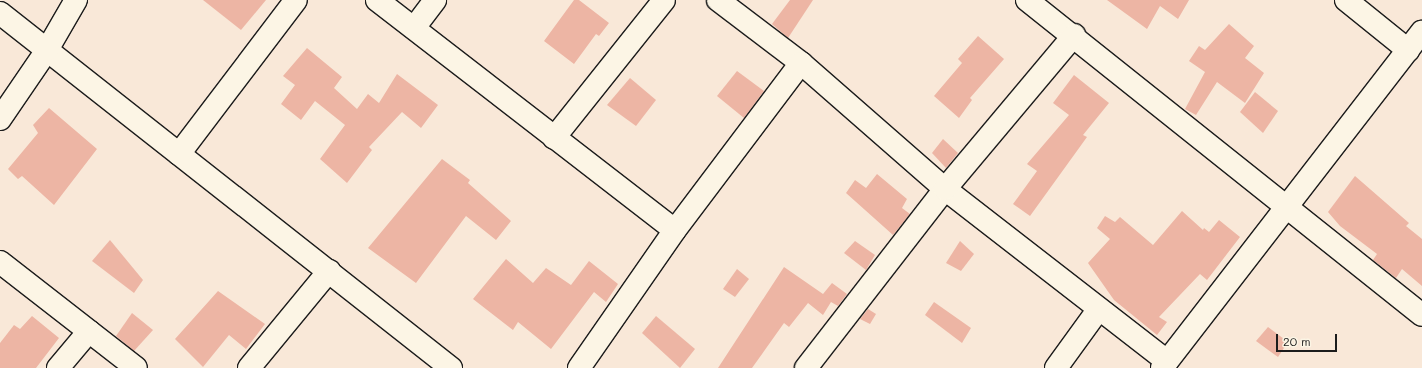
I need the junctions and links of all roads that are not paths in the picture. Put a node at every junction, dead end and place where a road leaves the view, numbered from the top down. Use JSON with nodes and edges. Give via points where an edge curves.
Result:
{"nodes":[{"id":1,"x":76,"y":0,"type":"edge"},
{"id":2,"x":296,"y":0,"type":"edge"},
{"id":3,"x":377,"y":0,"type":"edge"},
{"id":4,"x":435,"y":0,"type":"edge"},
{"id":5,"x":664,"y":0,"type":"edge"},
{"id":6,"x":718,"y":0,"type":"edge"},
{"id":7,"x":1027,"y":0,"type":"edge"},
{"id":8,"x":1346,"y":0,"type":"edge"},
{"id":9,"x":0,"y":13,"type":"edge"},
{"id":10,"x":414,"y":28,"type":"junction"},
{"id":11,"x":1422,"y":32,"type":"edge"},
{"id":12,"x":1074,"y":36,"type":"junction"},
{"id":13,"x":47,"y":50,"type":"junction"},
{"id":14,"x":1408,"y":50,"type":"junction"},
{"id":15,"x":801,"y":63,"type":"junction"},
{"id":16,"x":0,"y":119,"type":"edge"},
{"id":17,"x":554,"y":138,"type":"junction"},
{"id":18,"x":179,"y":154,"type":"junction"},
{"id":19,"x":945,"y":189,"type":"junction"},
{"id":20,"x":1286,"y":208,"type":"junction"},
{"id":21,"x":675,"y":230,"type":"junction"},
{"id":22,"x":0,"y":262,"type":"edge"},
{"id":23,"x":329,"y":271,"type":"junction"},
{"id":24,"x":1098,"y":310,"type":"junction"},
{"id":25,"x":1422,"y":315,"type":"edge"},
{"id":26,"x":89,"y":331,"type":"junction"},
{"id":27,"x":1164,"y":364,"type":"edge"},
{"id":28,"x":58,"y":368,"type":"edge"},
{"id":29,"x":136,"y":368,"type":"edge"},
{"id":30,"x":249,"y":368,"type":"edge"},
{"id":31,"x":451,"y":368,"type":"edge"},
{"id":32,"x":579,"y":368,"type":"edge"},
{"id":33,"x":806,"y":368,"type":"edge"},
{"id":34,"x":1056,"y":368,"type":"edge"}],
"edges":[{"from":1,"to":13,"type":"street"},
{"from":2,"to":18,"type":"street"},
{"from":3,"to":10,"type":"street"},
{"from":4,"to":10,"type":"street"},
{"from":5,"to":17,"type":"street"},
{"from":6,"to":15,"type":"street"},
{"from":7,"to":12,"type":"street"},
{"from":8,"to":14,"type":"street"},
{"from":9,"to":13,"type":"street"},
{"from":10,"to":17,"type":"street"},
{"from":11,"to":14,"type":"street"},
{"from":12,"to":19,"type":"street"},
{"from":12,"to":20,"type":"street"},
{"from":13,"to":16,"type":"street"},
{"from":13,"to":18,"type":"street"},
{"from":14,"to":20,"type":"street"},
{"from":15,"to":19,"type":"street"},
{"from":15,"to":21,"type":"street"},
{"from":17,"to":21,"type":"street"},
{"from":18,"to":23,"type":"street"},
{"from":19,"to":24,"type":"street"},
{"from":19,"to":33,"type":"street"},
{"from":20,"to":25,"type":"street"},
{"from":20,"to":27,"type":"street"},
{"from":21,"to":32,"type":"street"},
{"from":22,"to":26,"type":"street"},
{"from":23,"to":30,"type":"street"},
{"from":23,"to":31,"type":"street"},
{"from":24,"to":27,"type":"street"},
{"from":24,"to":34,"type":"street"},
{"from":26,"to":28,"type":"street"},
{"from":26,"to":29,"type":"street"}]}
